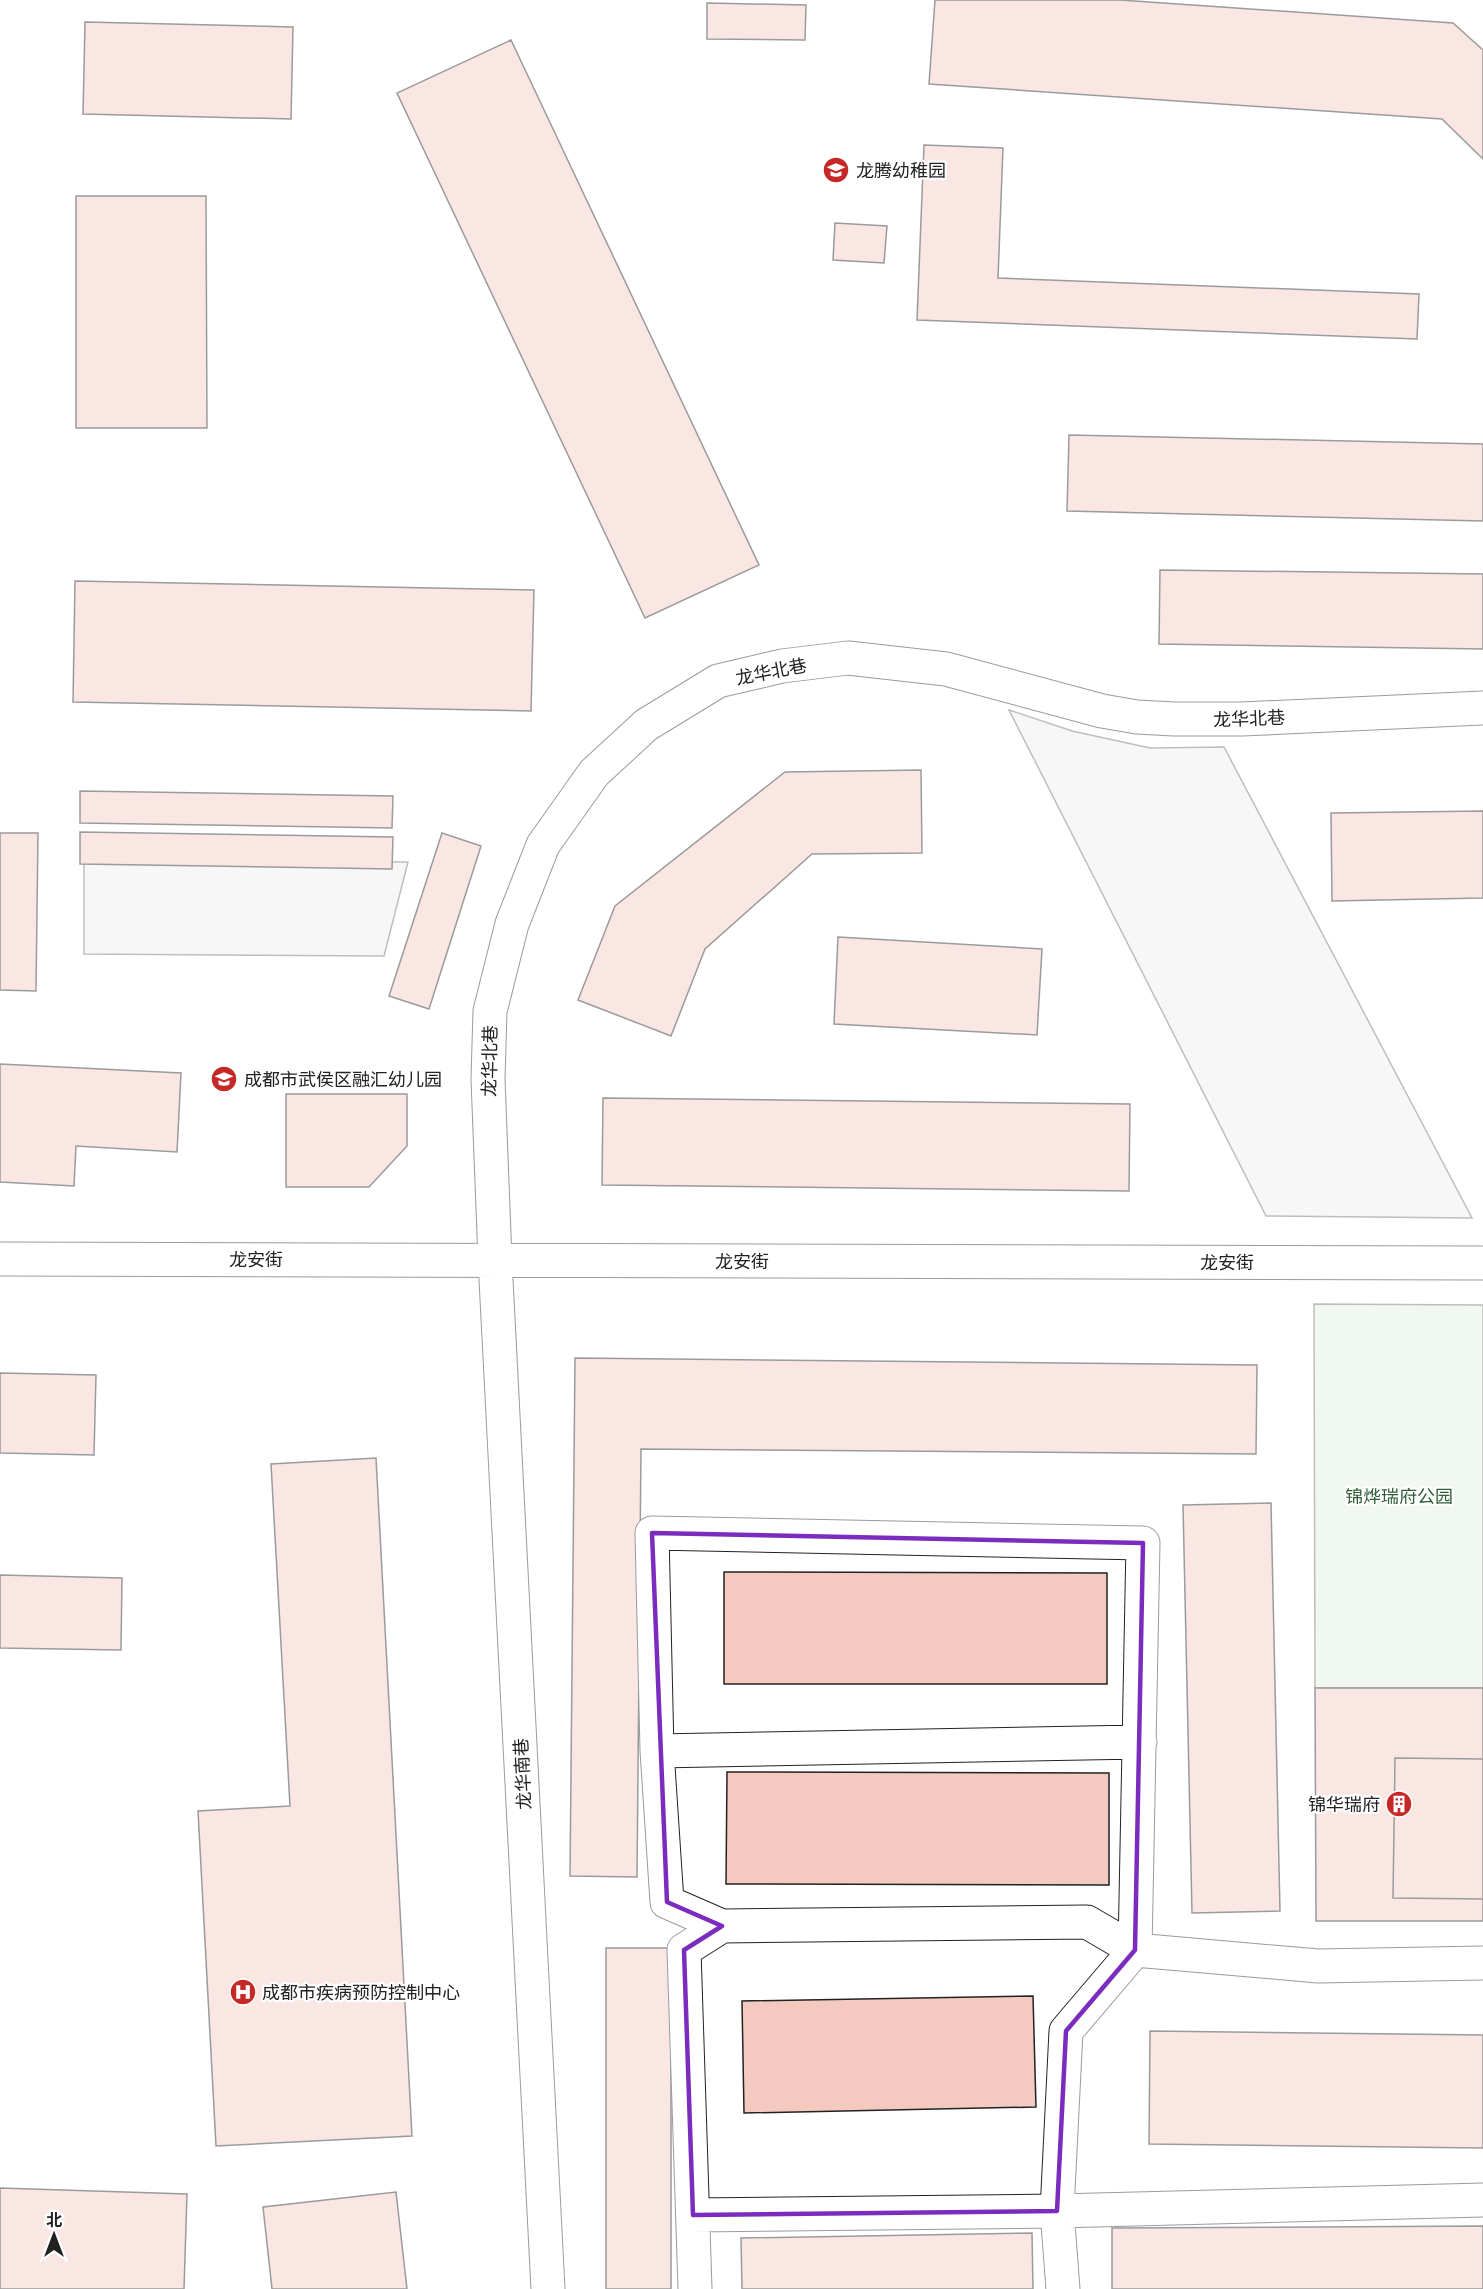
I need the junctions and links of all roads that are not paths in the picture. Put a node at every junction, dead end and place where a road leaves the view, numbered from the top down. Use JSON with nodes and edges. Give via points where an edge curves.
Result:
{"nodes":[{"id":1,"x":1483,"y":708,"type":"edge"},
{"id":2,"x":0,"y":1258,"type":"edge"},
{"id":3,"x":495,"y":1260,"type":"junction"},
{"id":4,"x":1483,"y":1263,"type":"edge"},
{"id":5,"x":1140,"y":1742,"type":"junction"},
{"id":6,"x":657,"y":1751,"type":"junction"},
{"id":7,"x":722,"y":1926,"type":"junction"},
{"id":8,"x":1135,"y":1950,"type":"junction"},
{"id":9,"x":1483,"y":1963,"type":"edge"},
{"id":10,"x":1483,"y":2200,"type":"edge"},
{"id":11,"x":1058,"y":2211,"type":"junction"},
{"id":12,"x":693,"y":2215,"type":"junction"},
{"id":13,"x":548,"y":2289,"type":"edge"},
{"id":14,"x":695,"y":2289,"type":"edge"},
{"id":15,"x":1063,"y":2289,"type":"edge"}],
"edges":[{"from":1,"to":3,"type":"street","name":"龙华北巷","via":[[1242,719],[1146,717],[1102,711],[946,669],[848,658],[782,666],[718,681],[646,725],[594,773],[543,845],[523,895],[490,1011],[488,1078]]},
{"from":2,"to":3,"type":"street","name":"龙安街"},
{"from":3,"to":4,"type":"street","name":"龙安街"},
{"from":3,"to":13,"type":"street","name":"龙华南巷"},
{"from":5,"to":6,"type":"street"},
{"from":5,"to":6,"type":"street","via":[[1143,1543],[652,1533]]},
{"from":5,"to":8,"type":"street"},
{"from":6,"to":7,"type":"street","via":[[667,1902]]},
{"from":7,"to":8,"type":"street","via":[[1087,1923]]},
{"from":7,"to":12,"type":"street","via":[[684,1950]]},
{"from":8,"to":9,"type":"street","via":[[1318,1966]]},
{"from":8,"to":11,"type":"street","via":[[1066,2031]]},
{"from":10,"to":11,"type":"street"},
{"from":11,"to":12,"type":"street"},
{"from":11,"to":15,"type":"street"},
{"from":12,"to":14,"type":"street"}]}
